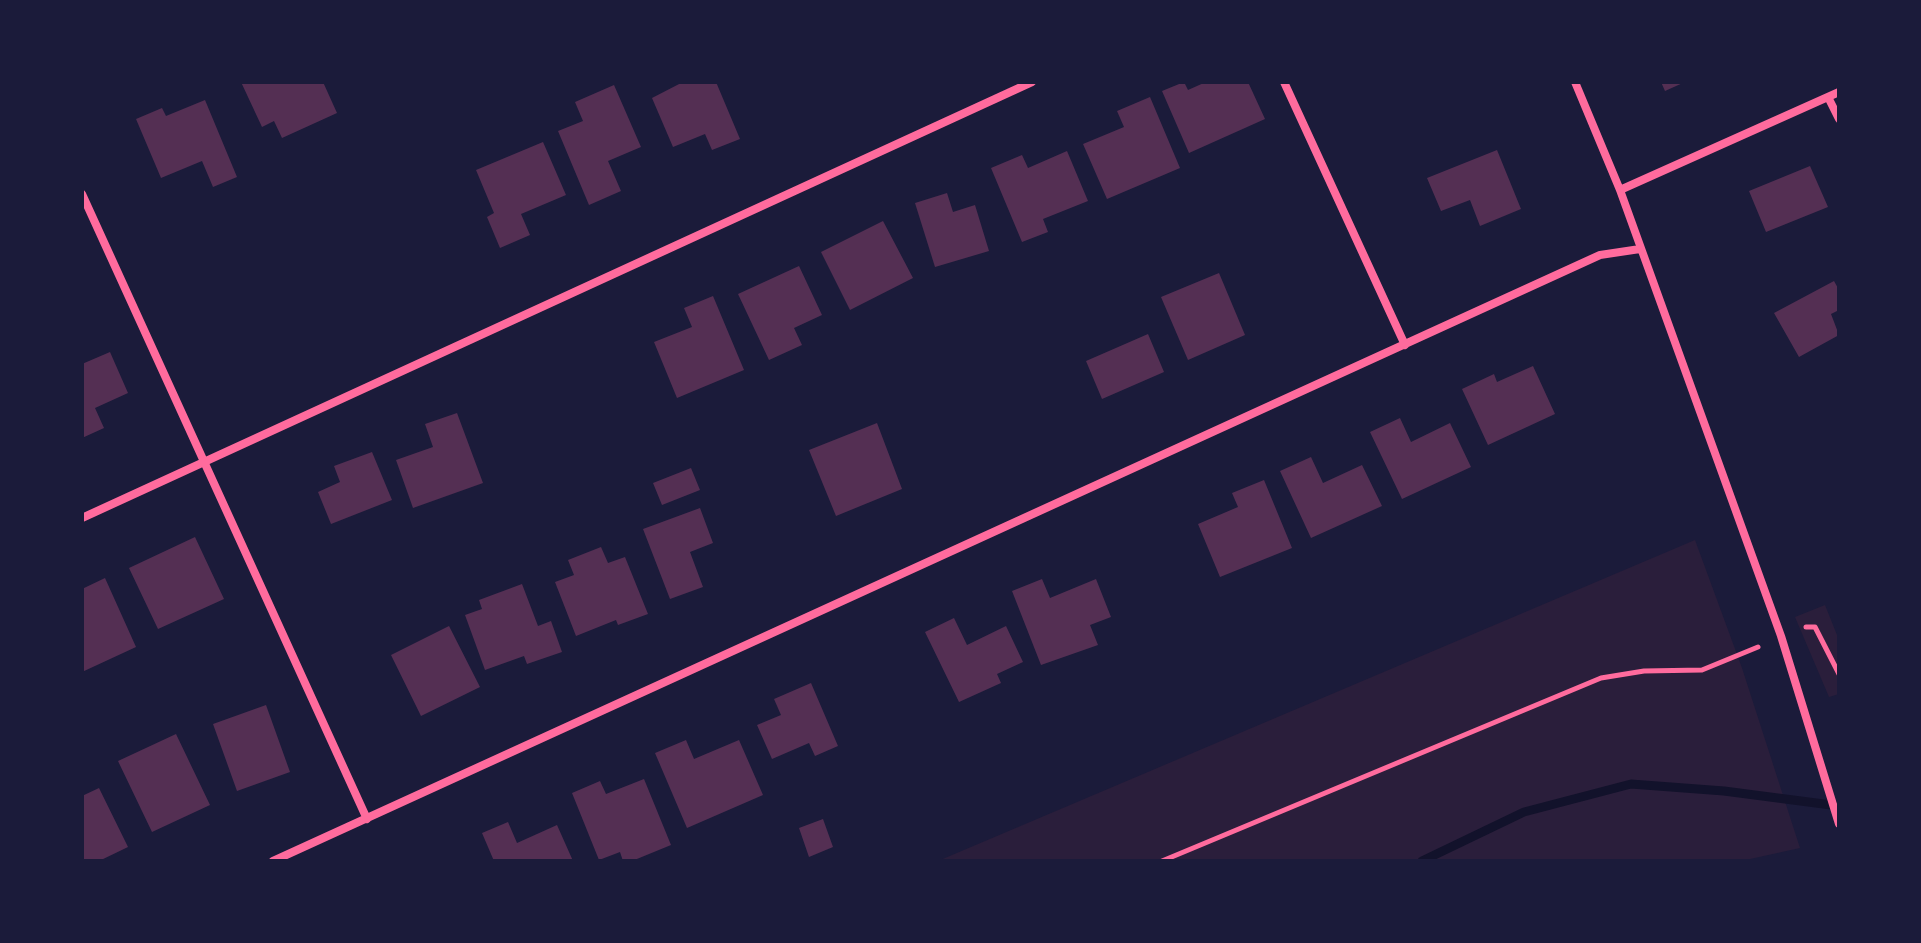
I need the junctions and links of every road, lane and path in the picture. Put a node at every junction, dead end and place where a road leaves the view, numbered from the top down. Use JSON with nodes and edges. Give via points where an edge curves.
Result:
{"nodes":[{"id":1,"x":1032,"y":82,"type":"edge"},
{"id":2,"x":1284,"y":82,"type":"edge"},
{"id":3,"x":1575,"y":82,"type":"edge"},
{"id":4,"x":1839,"y":92,"type":"edge"},
{"id":5,"x":1828,"y":97,"type":"junction"},
{"id":6,"x":1839,"y":119,"type":"edge"},
{"id":7,"x":1620,"y":190,"type":"junction"},
{"id":8,"x":82,"y":194,"type":"edge"},
{"id":9,"x":1640,"y":249,"type":"junction"},
{"id":10,"x":1405,"y":345,"type":"junction"},
{"id":11,"x":205,"y":461,"type":"junction"},
{"id":12,"x":82,"y":518,"type":"edge"},
{"id":13,"x":1806,"y":627,"type":"dead end"},
{"id":14,"x":1758,"y":647,"type":"dead end"},
{"id":15,"x":1839,"y":674,"type":"edge"},
{"id":16,"x":367,"y":819,"type":"junction"},
{"id":17,"x":1839,"y":824,"type":"edge"},
{"id":18,"x":273,"y":861,"type":"edge"},
{"id":19,"x":1162,"y":861,"type":"edge"}],
"edges":[{"from":1,"to":11,"type":"street"},
{"from":2,"to":10,"type":"street"},
{"from":3,"to":7,"type":"street"},
{"from":4,"to":5,"type":"street"},
{"from":5,"to":6,"type":"street"},
{"from":5,"to":7,"type":"street"},
{"from":7,"to":9,"type":"street"},
{"from":8,"to":11,"type":"street"},
{"from":9,"to":10,"type":"street","via":[[1600,255]]},
{"from":9,"to":17,"type":"street","via":[[1781,636]]},
{"from":10,"to":16,"type":"street"},
{"from":11,"to":12,"type":"street"},
{"from":11,"to":16,"type":"street"},
{"from":13,"to":15,"type":"path","via":[[1822,634]]},
{"from":14,"to":19,"type":"path","via":[[1702,670],[1601,678]]},
{"from":16,"to":18,"type":"street"}]}
